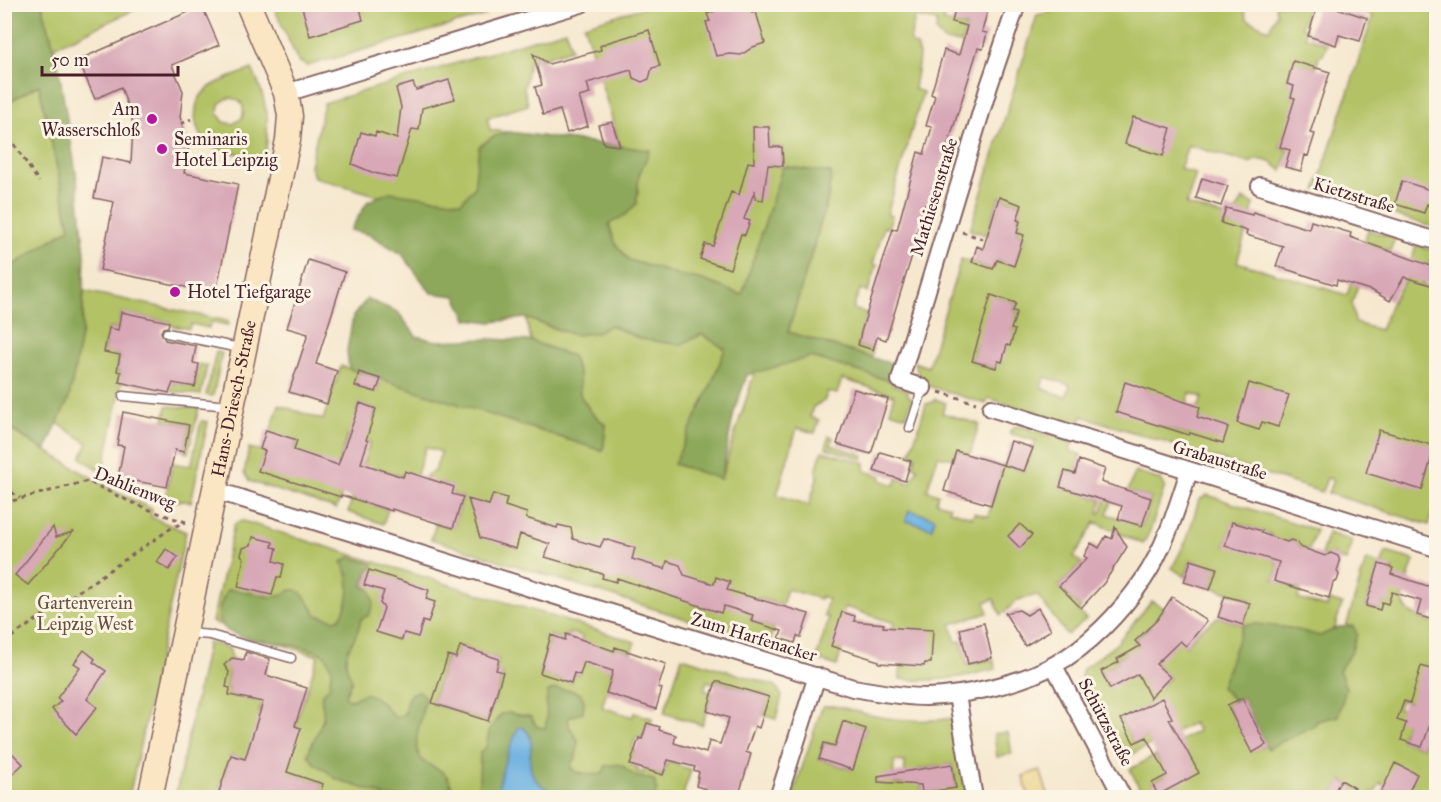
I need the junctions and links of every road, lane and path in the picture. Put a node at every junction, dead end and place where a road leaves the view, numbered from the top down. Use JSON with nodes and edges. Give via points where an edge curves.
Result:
{"nodes":[{"id":1,"x":248,"y":4,"type":"edge"},
{"id":2,"x":581,"y":4,"type":"edge"},
{"id":3,"x":1017,"y":4,"type":"edge"},
{"id":4,"x":286,"y":93,"type":"junction"},
{"id":5,"x":191,"y":119,"type":"dead end"},
{"id":6,"x":181,"y":124,"type":"dead end"},
{"id":7,"x":4,"y":129,"type":"edge"},
{"id":8,"x":39,"y":182,"type":"dead end"},
{"id":9,"x":1260,"y":186,"type":"dead end"},
{"id":10,"x":945,"y":227,"type":"junction"},
{"id":11,"x":986,"y":240,"type":"dead end"},
{"id":12,"x":1437,"y":241,"type":"edge"},
{"id":13,"x":167,"y":333,"type":"dead end"},
{"id":14,"x":244,"y":349,"type":"junction"},
{"id":15,"x":923,"y":388,"type":"junction"},
{"id":16,"x":123,"y":396,"type":"dead end"},
{"id":17,"x":232,"y":407,"type":"junction"},
{"id":18,"x":991,"y":408,"type":"joint"},
{"id":19,"x":910,"y":428,"type":"dead end"},
{"id":20,"x":1189,"y":471,"type":"junction"},
{"id":21,"x":4,"y":487,"type":"edge"},
{"id":22,"x":214,"y":490,"type":"junction"},
{"id":23,"x":21,"y":498,"type":"junction"},
{"id":24,"x":4,"y":503,"type":"edge"},
{"id":25,"x":196,"y":525,"type":"junction"},
{"id":26,"x":1437,"y":548,"type":"edge"},
{"id":27,"x":184,"y":633,"type":"junction"},
{"id":28,"x":4,"y":642,"type":"edge"},
{"id":29,"x":291,"y":658,"type":"dead end"},
{"id":30,"x":1054,"y":666,"type":"junction"},
{"id":31,"x":817,"y":676,"type":"junction"},
{"id":32,"x":957,"y":695,"type":"junction"},
{"id":33,"x":8,"y":706,"type":"dead end"},
{"id":34,"x":4,"y":709,"type":"edge"},
{"id":35,"x":150,"y":798,"type":"edge"},
{"id":36,"x":778,"y":798,"type":"edge"},
{"id":37,"x":974,"y":798,"type":"edge"},
{"id":38,"x":1123,"y":798,"type":"edge"}],
"edges":[{"from":1,"to":4,"type":"main road","name":"Hans-Driesch-Straße"},
{"from":2,"to":4,"type":"street"},
{"from":3,"to":10,"type":"street","name":"Mathiesenstraße"},
{"from":4,"to":14,"type":"main road","name":"Hans-Driesch-Straße","via":[[290,116],[288,140]]},
{"from":5,"to":6,"type":"path"},
{"from":7,"to":8,"type":"path"},
{"from":9,"to":12,"type":"street","name":"Kietzstraße"},
{"from":10,"to":11,"type":"path"},
{"from":10,"to":15,"type":"street","name":"Mathiesenstraße","via":[[900,380]]},
{"from":13,"to":14,"type":"lane"},
{"from":14,"to":17,"type":"main road","name":"Hans-Driesch-Straße"},
{"from":15,"to":18,"type":"path"},
{"from":15,"to":19,"type":"lane"},
{"from":16,"to":17,"type":"lane"},
{"from":17,"to":22,"type":"main road","name":"Hans-Driesch-Straße"},
{"from":18,"to":20,"type":"street","name":"Grabaustraße"},
{"from":20,"to":26,"type":"street","name":"Grabaustraße"},
{"from":20,"to":30,"type":"street","name":"Zum Harfenacker","via":[[1172,523],[1144,579],[1117,614]]},
{"from":21,"to":23,"type":"path"},
{"from":22,"to":25,"type":"main road","name":"Hans-Driesch-Straße"},
{"from":22,"to":31,"type":"street","name":"Zum Harfenacker"},
{"from":23,"to":24,"type":"path","name":"Dahlienweg"},
{"from":23,"to":25,"type":"path","name":"Dahlienweg","via":[[88,480],[156,513]]},
{"from":25,"to":27,"type":"main road","name":"Hans-Driesch-Straße"},
{"from":25,"to":28,"type":"path","via":[[173,527]]},
{"from":27,"to":29,"type":"lane","via":[[210,635]]},
{"from":27,"to":35,"type":"main road","name":"Hans-Driesch-Straße"},
{"from":30,"to":32,"type":"street","name":"Zum Harfenacker","via":[[1007,684]]},
{"from":30,"to":38,"type":"street","name":"Schützstraße"},
{"from":31,"to":32,"type":"street","name":"Zum Harfenacker","via":[[853,688],[890,694]]},
{"from":31,"to":36,"type":"street"},
{"from":32,"to":37,"type":"street"},
{"from":33,"to":34,"type":"path"}]}
